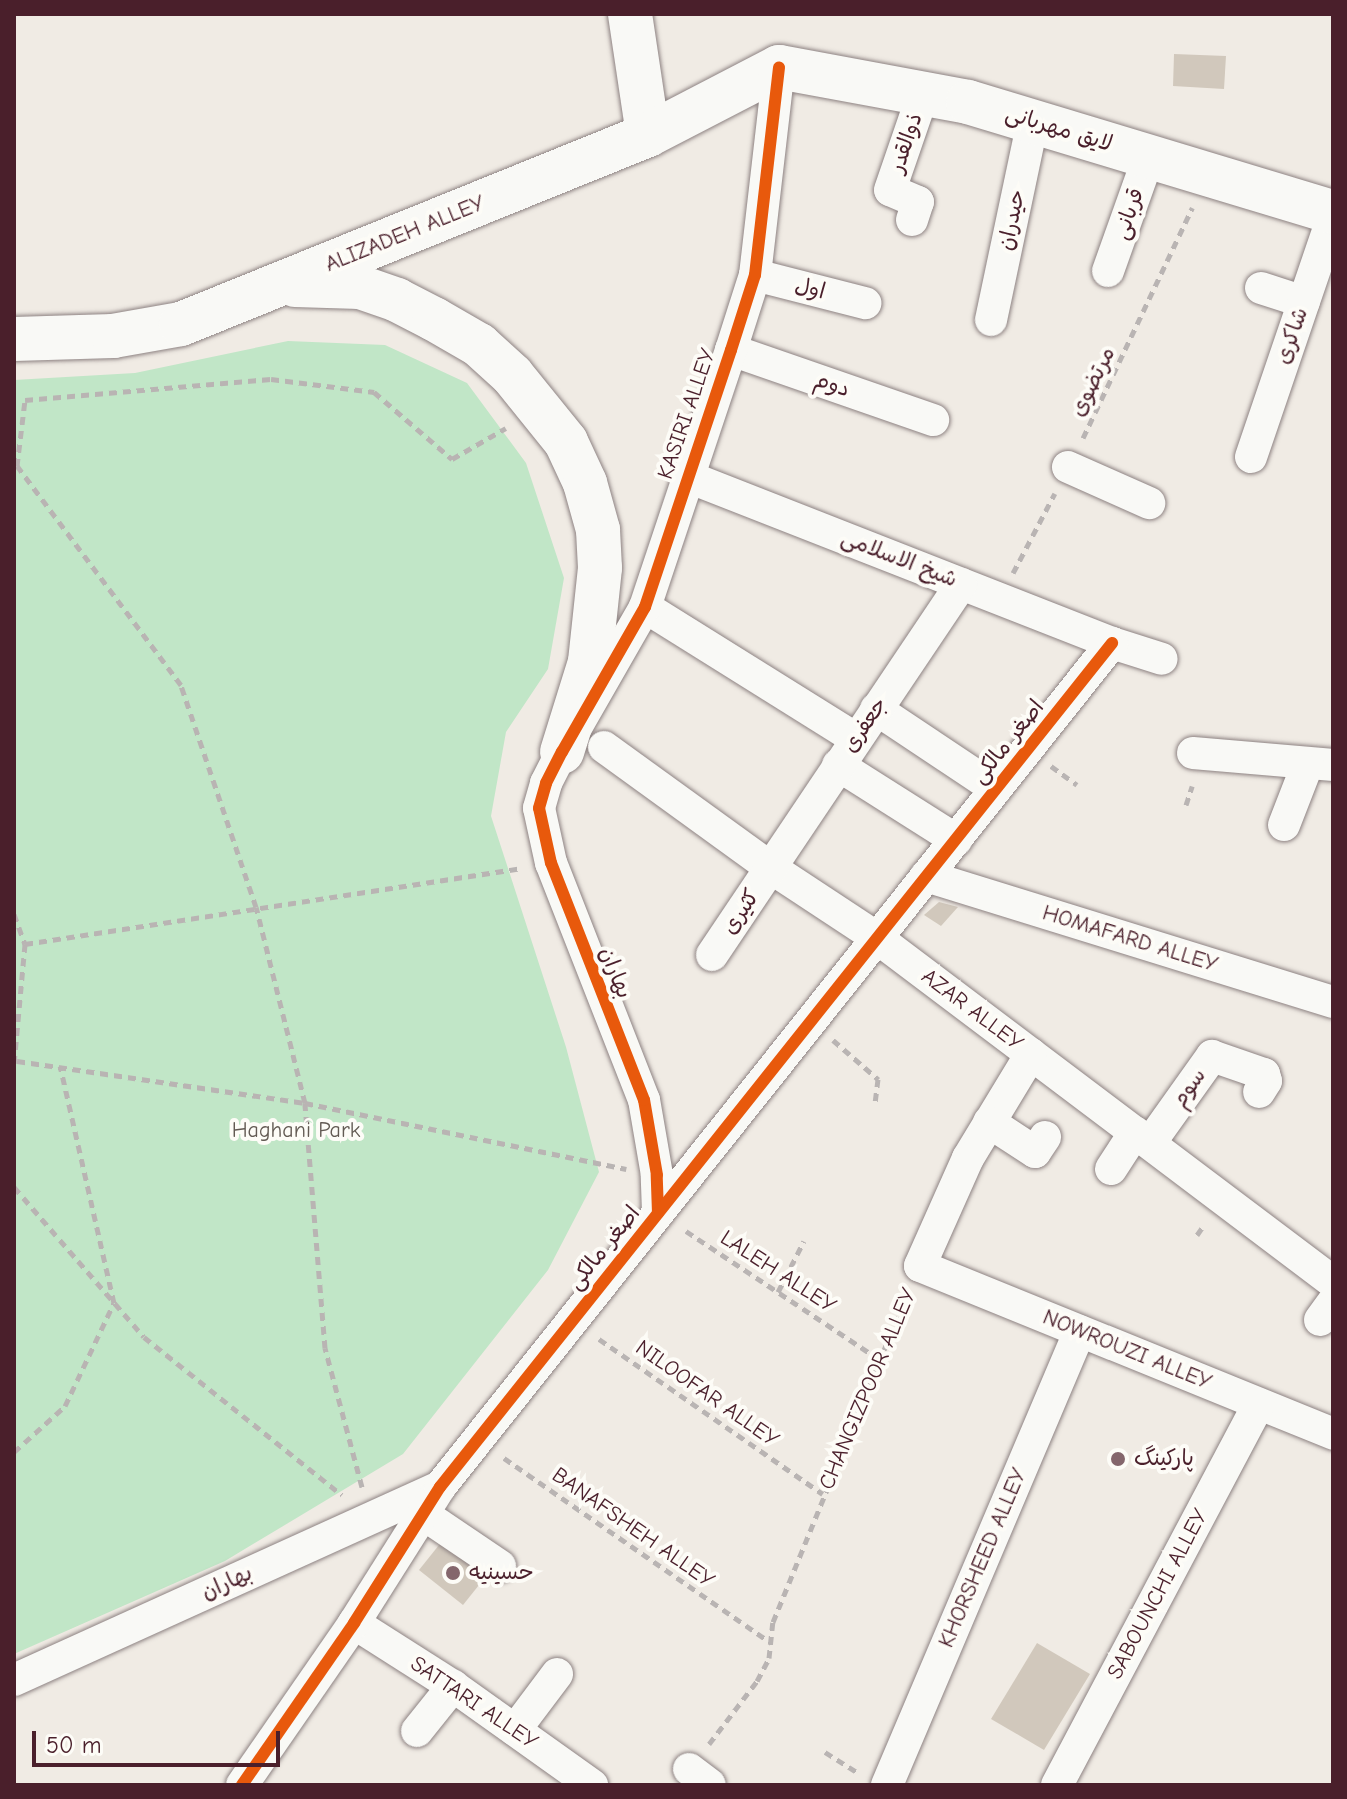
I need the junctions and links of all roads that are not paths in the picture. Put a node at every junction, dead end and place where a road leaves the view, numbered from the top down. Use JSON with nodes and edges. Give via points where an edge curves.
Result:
{"nodes":[{"id":1,"x":630,"y":14,"type":"edge"},
{"id":2,"x":779,"y":67,"type":"junction"},
{"id":3,"x":923,"y":94,"type":"junction"},
{"id":4,"x":1033,"y":120,"type":"junction"},
{"id":5,"x":648,"y":135,"type":"junction"},
{"id":6,"x":1149,"y":156,"type":"junction"},
{"id":7,"x":1333,"y":214,"type":"edge"},
{"id":8,"x":912,"y":220,"type":"dead end"},
{"id":9,"x":1108,"y":271,"type":"dead end"},
{"id":10,"x":755,"y":275,"type":"junction"},
{"id":11,"x":281,"y":285,"type":"junction"},
{"id":12,"x":1261,"y":288,"type":"dead end"},
{"id":13,"x":1304,"y":302,"type":"junction"},
{"id":14,"x":865,"y":303,"type":"dead end"},
{"id":15,"x":991,"y":320,"type":"dead end"},
{"id":16,"x":14,"y":339,"type":"edge"},
{"id":17,"x":731,"y":350,"type":"junction"},
{"id":18,"x":933,"y":420,"type":"dead end"},
{"id":19,"x":1251,"y":457,"type":"dead end"},
{"id":20,"x":1068,"y":467,"type":"road end"},
{"id":21,"x":686,"y":476,"type":"junction"},
{"id":22,"x":1149,"y":503,"type":"dead end"},
{"id":23,"x":961,"y":584,"type":"junction"},
{"id":24,"x":645,"y":607,"type":"junction"},
{"id":25,"x":1112,"y":643,"type":"junction"},
{"id":26,"x":1162,"y":659,"type":"dead end"},
{"id":27,"x":876,"y":709,"type":"junction"},
{"id":28,"x":583,"y":750,"type":"junction"},
{"id":29,"x":847,"y":752,"type":"junction"},
{"id":30,"x":1193,"y":753,"type":"dead end"},
{"id":31,"x":1320,"y":764,"type":"edge"},
{"id":32,"x":996,"y":789,"type":"junction"},
{"id":33,"x":1284,"y":825,"type":"dead end"},
{"id":34,"x":956,"y":840,"type":"junction"},
{"id":35,"x":771,"y":868,"type":"junction"},
{"id":36,"x":926,"y":876,"type":"junction"},
{"id":37,"x":877,"y":938,"type":"junction"},
{"id":38,"x":712,"y":955,"type":"dead end"},
{"id":39,"x":1333,"y":1002,"type":"edge"},
{"id":40,"x":1031,"y":1054,"type":"junction"},
{"id":41,"x":1259,"y":1092,"type":"dead end"},
{"id":42,"x":989,"y":1122,"type":"junction"},
{"id":43,"x":1045,"y":1137,"type":"dead end"},
{"id":44,"x":1143,"y":1138,"type":"junction"},
{"id":45,"x":1111,"y":1169,"type":"dead end"},
{"id":46,"x":658,"y":1213,"type":"junction"},
{"id":47,"x":920,"y":1266,"type":"joint"},
{"id":48,"x":1333,"y":1282,"type":"edge"},
{"id":49,"x":1080,"y":1331,"type":"junction"},
{"id":50,"x":1259,"y":1404,"type":"junction"},
{"id":51,"x":1333,"y":1434,"type":"edge"},
{"id":52,"x":440,"y":1487,"type":"junction"},
{"id":53,"x":423,"y":1514,"type":"junction"},
{"id":54,"x":500,"y":1566,"type":"dead end"},
{"id":55,"x":354,"y":1623,"type":"junction"},
{"id":56,"x":557,"y":1674,"type":"dead end"},
{"id":57,"x":14,"y":1680,"type":"edge"},
{"id":58,"x":453,"y":1686,"type":"junction"},
{"id":59,"x":515,"y":1730,"type":"junction"},
{"id":60,"x":417,"y":1731,"type":"dead end"},
{"id":61,"x":875,"y":1781,"type":"edge"},
{"id":62,"x":242,"y":1785,"type":"edge"},
{"id":63,"x":592,"y":1785,"type":"edge"},
{"id":64,"x":1057,"y":1785,"type":"edge"}],
"edges":[{"from":1,"to":5,"type":"street"},
{"from":2,"to":3,"type":"street","name":"لایق مهربانی"},
{"from":2,"to":5,"type":"street","name":"ALIZADEH ALLEY"},
{"from":2,"to":10,"type":"street","name":"KASIRI ALLEY"},
{"from":3,"to":4,"type":"street","name":"لایق مهربانی"},
{"from":3,"to":8,"type":"street","name":"ذوالقدر","via":[[890,190],[918,202]]},
{"from":4,"to":6,"type":"street","name":"لایق مهربانی"},
{"from":4,"to":15,"type":"street","name":"حیدران"},
{"from":5,"to":11,"type":"street","name":"ALIZADEH ALLEY"},
{"from":6,"to":7,"type":"street","name":"لایق مهربانی"},
{"from":6,"to":9,"type":"street","name":"قربانی"},
{"from":7,"to":13,"type":"street","name":"شاکری"},
{"from":10,"to":14,"type":"street","name":"اول"},
{"from":10,"to":17,"type":"street","name":"KASIRI ALLEY"},
{"from":11,"to":16,"type":"street","name":"ALIZADEH ALLEY","via":[[181,324],[113,336]]},
{"from":11,"to":28,"type":"street","via":[[360,287],[397,300],[479,345],[512,375],[566,442],[598,530],[598,609]]},
{"from":12,"to":13,"type":"street"},
{"from":13,"to":19,"type":"street","name":"شاکری"},
{"from":17,"to":18,"type":"street","name":"دوم"},
{"from":17,"to":21,"type":"street","name":"KASIRI ALLEY"},
{"from":20,"to":22,"type":"street"},
{"from":21,"to":23,"type":"street","name":"شیخ الاسلامی"},
{"from":21,"to":24,"type":"street","name":"KASIRI ALLEY"},
{"from":23,"to":25,"type":"street","name":"شیخ الاسلامی"},
{"from":23,"to":27,"type":"street","name":"جعفری"},
{"from":24,"to":28,"type":"street","name":"KASIRI ALLEY"},
{"from":24,"to":29,"type":"street"},
{"from":25,"to":26,"type":"street","name":"شیخ الاسلامی"},
{"from":25,"to":32,"type":"street","name":"اصغر مالکی"},
{"from":27,"to":29,"type":"street","name":"جعفری"},
{"from":27,"to":32,"type":"street"},
{"from":28,"to":35,"type":"street","name":"AZAR ALLEY"},
{"from":28,"to":46,"type":"street","name":"بهاران","via":[[546,783],[539,808],[551,863],[644,1100]]},
{"from":29,"to":34,"type":"street"},
{"from":29,"to":35,"type":"street","name":"جعفری"},
{"from":30,"to":31,"type":"street"},
{"from":31,"to":33,"type":"street"},
{"from":32,"to":34,"type":"street","name":"اصغر مالکی"},
{"from":34,"to":36,"type":"street","name":"اصغر مالکی"},
{"from":35,"to":37,"type":"street","name":"AZAR ALLEY"},
{"from":35,"to":38,"type":"street","name":"کثیری"},
{"from":36,"to":37,"type":"street","name":"اصغر مالکی"},
{"from":36,"to":39,"type":"street","name":"HOMAFARD ALLEY"},
{"from":37,"to":40,"type":"street","name":"AZAR ALLEY"},
{"from":37,"to":46,"type":"street","name":"اصغر مالکی"},
{"from":40,"to":42,"type":"street","name":"CHANGIZPOOR ALLEY"},
{"from":40,"to":44,"type":"street","name":"AZAR ALLEY"},
{"from":41,"to":44,"type":"street","name":"سوم","via":[[1264,1074],[1212,1056]]},
{"from":42,"to":43,"type":"street","via":[[1035,1152]]},
{"from":42,"to":47,"type":"street","name":"CHANGIZPOOR ALLEY"},
{"from":44,"to":45,"type":"street"},
{"from":44,"to":48,"type":"street","name":"AZAR ALLEY"},
{"from":46,"to":52,"type":"street","name":"اصغر مالکی"},
{"from":47,"to":49,"type":"street","name":"NOWROUZI ALLEY"},
{"from":49,"to":50,"type":"street","name":"NOWROUZI ALLEY"},
{"from":49,"to":61,"type":"street","name":"KHORSHEED ALLEY"},
{"from":50,"to":51,"type":"street","name":"NOWROUZI ALLEY"},
{"from":50,"to":64,"type":"street","name":"SABOUNCHI ALLEY"},
{"from":52,"to":53,"type":"street","name":"اصغر مالکی"},
{"from":52,"to":57,"type":"street","name":"بهاران"},
{"from":53,"to":54,"type":"street"},
{"from":53,"to":55,"type":"street","name":"اصغر مالکی"},
{"from":55,"to":58,"type":"street","name":"SATTARI ALLEY"},
{"from":55,"to":62,"type":"street","name":"اصغر مالکی"},
{"from":56,"to":59,"type":"street"},
{"from":58,"to":59,"type":"street","name":"SATTARI ALLEY"},
{"from":58,"to":60,"type":"street"},
{"from":59,"to":63,"type":"street","name":"SATTARI ALLEY"}]}
